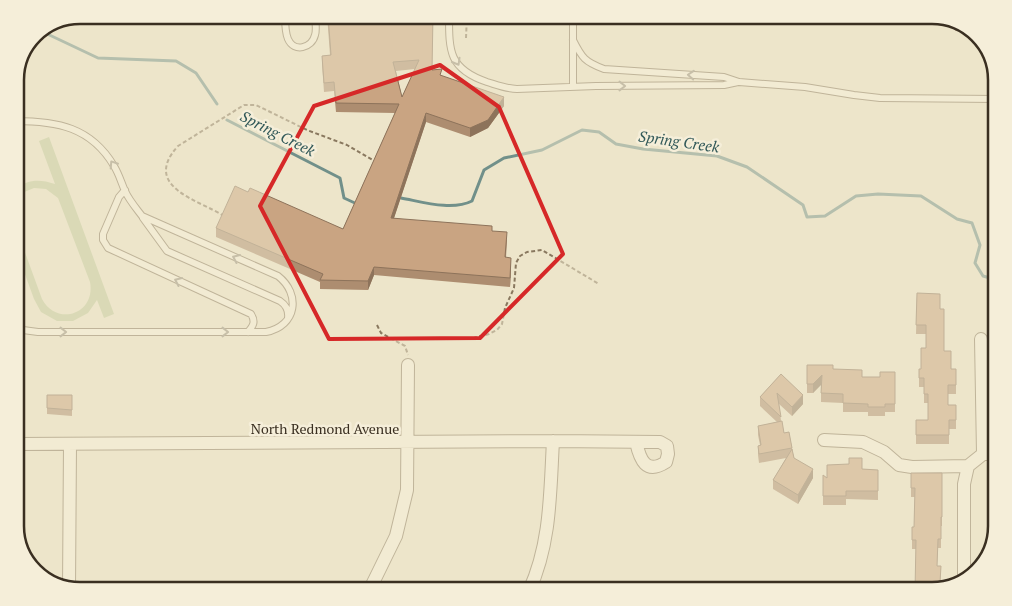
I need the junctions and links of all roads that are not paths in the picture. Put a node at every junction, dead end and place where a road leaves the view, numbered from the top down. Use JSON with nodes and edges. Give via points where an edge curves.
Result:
{"nodes":[{"id":1,"x":286,"y":24,"type":"edge"},
{"id":2,"x":314,"y":24,"type":"edge"},
{"id":3,"x":450,"y":24,"type":"edge"},
{"id":4,"x":573,"y":24,"type":"edge"},
{"id":5,"x":573,"y":40,"type":"junction"},
{"id":6,"x":739,"y":82,"type":"junction"},
{"id":7,"x":573,"y":87,"type":"junction"},
{"id":8,"x":988,"y":98,"type":"edge"},
{"id":9,"x":24,"y":121,"type":"edge"},
{"id":10,"x":125,"y":190,"type":"junction"},
{"id":11,"x":142,"y":216,"type":"junction"},
{"id":12,"x":286,"y":321,"type":"junction"},
{"id":13,"x":24,"y":330,"type":"edge"},
{"id":14,"x":248,"y":332,"type":"junction"},
{"id":15,"x":981,"y":339,"type":"dead end"},
{"id":16,"x":408,"y":365,"type":"road end"},
{"id":17,"x":824,"y":440,"type":"dead end"},
{"id":18,"x":553,"y":441,"type":"junction"},
{"id":19,"x":408,"y":442,"type":"junction"},
{"id":20,"x":636,"y":442,"type":"dead end"},
{"id":21,"x":24,"y":444,"type":"edge"},
{"id":22,"x":70,"y":445,"type":"junction"},
{"id":23,"x":983,"y":454,"type":"junction"},
{"id":24,"x":988,"y":454,"type":"edge"},
{"id":25,"x":968,"y":466,"type":"junction"},
{"id":26,"x":964,"y":572,"type":"edge"},
{"id":27,"x":69,"y":581,"type":"edge"},
{"id":28,"x":373,"y":582,"type":"edge"},
{"id":29,"x":533,"y":582,"type":"edge"}],
"edges":[{"from":1,"to":2,"type":"lane","via":[[288,39],[295,47],[302,48],[313,42]]},
{"from":3,"to":7,"type":"lane","one_way":true,"via":[[451,49],[466,74],[511,89]]},
{"from":4,"to":5,"type":"lane"},
{"from":6,"to":5,"type":"lane","one_way":true,"via":[[604,68],[590,64],[580,55]]},
{"from":5,"to":7,"type":"lane"},
{"from":7,"to":6,"type":"lane","one_way":true,"via":[[724,86]]},
{"from":6,"to":8,"type":"lane","via":[[880,98]]},
{"from":10,"to":9,"type":"lane","one_way":true,"via":[[118,172],[100,147],[80,133],[52,122]]},
{"from":10,"to":11,"type":"lane"},
{"from":14,"to":10,"type":"lane","one_way":true,"via":[[254,321],[246,310],[108,248],[103,234]]},
{"from":11,"to":12,"type":"lane","via":[[167,251],[280,301],[288,311]]},
{"from":12,"to":11,"type":"lane","one_way":true,"via":[[291,315],[293,300],[288,286],[278,276]]},
{"from":12,"to":14,"type":"lane","via":[[272,330]]},
{"from":13,"to":14,"type":"lane","one_way":true},
{"from":15,"to":23,"type":"street"},
{"from":16,"to":19,"type":"street"},
{"from":17,"to":25,"type":"street","via":[[863,442],[884,452],[899,465]]},
{"from":18,"to":19,"type":"street","name":"North Redmond Avenue"},
{"from":18,"to":20,"type":"street","name":"North Redmond Avenue"},
{"from":18,"to":29,"type":"street","via":[[548,528]]},
{"from":19,"to":22,"type":"street","name":"North Redmond Avenue"},
{"from":19,"to":28,"type":"street","via":[[407,490],[396,536]]},
{"from":21,"to":22,"type":"street","name":"North Redmond Avenue"},
{"from":22,"to":27,"type":"street"},
{"from":23,"to":24,"type":"street"},
{"from":23,"to":25,"type":"street"},
{"from":25,"to":26,"type":"street","via":[[964,484]]}]}
